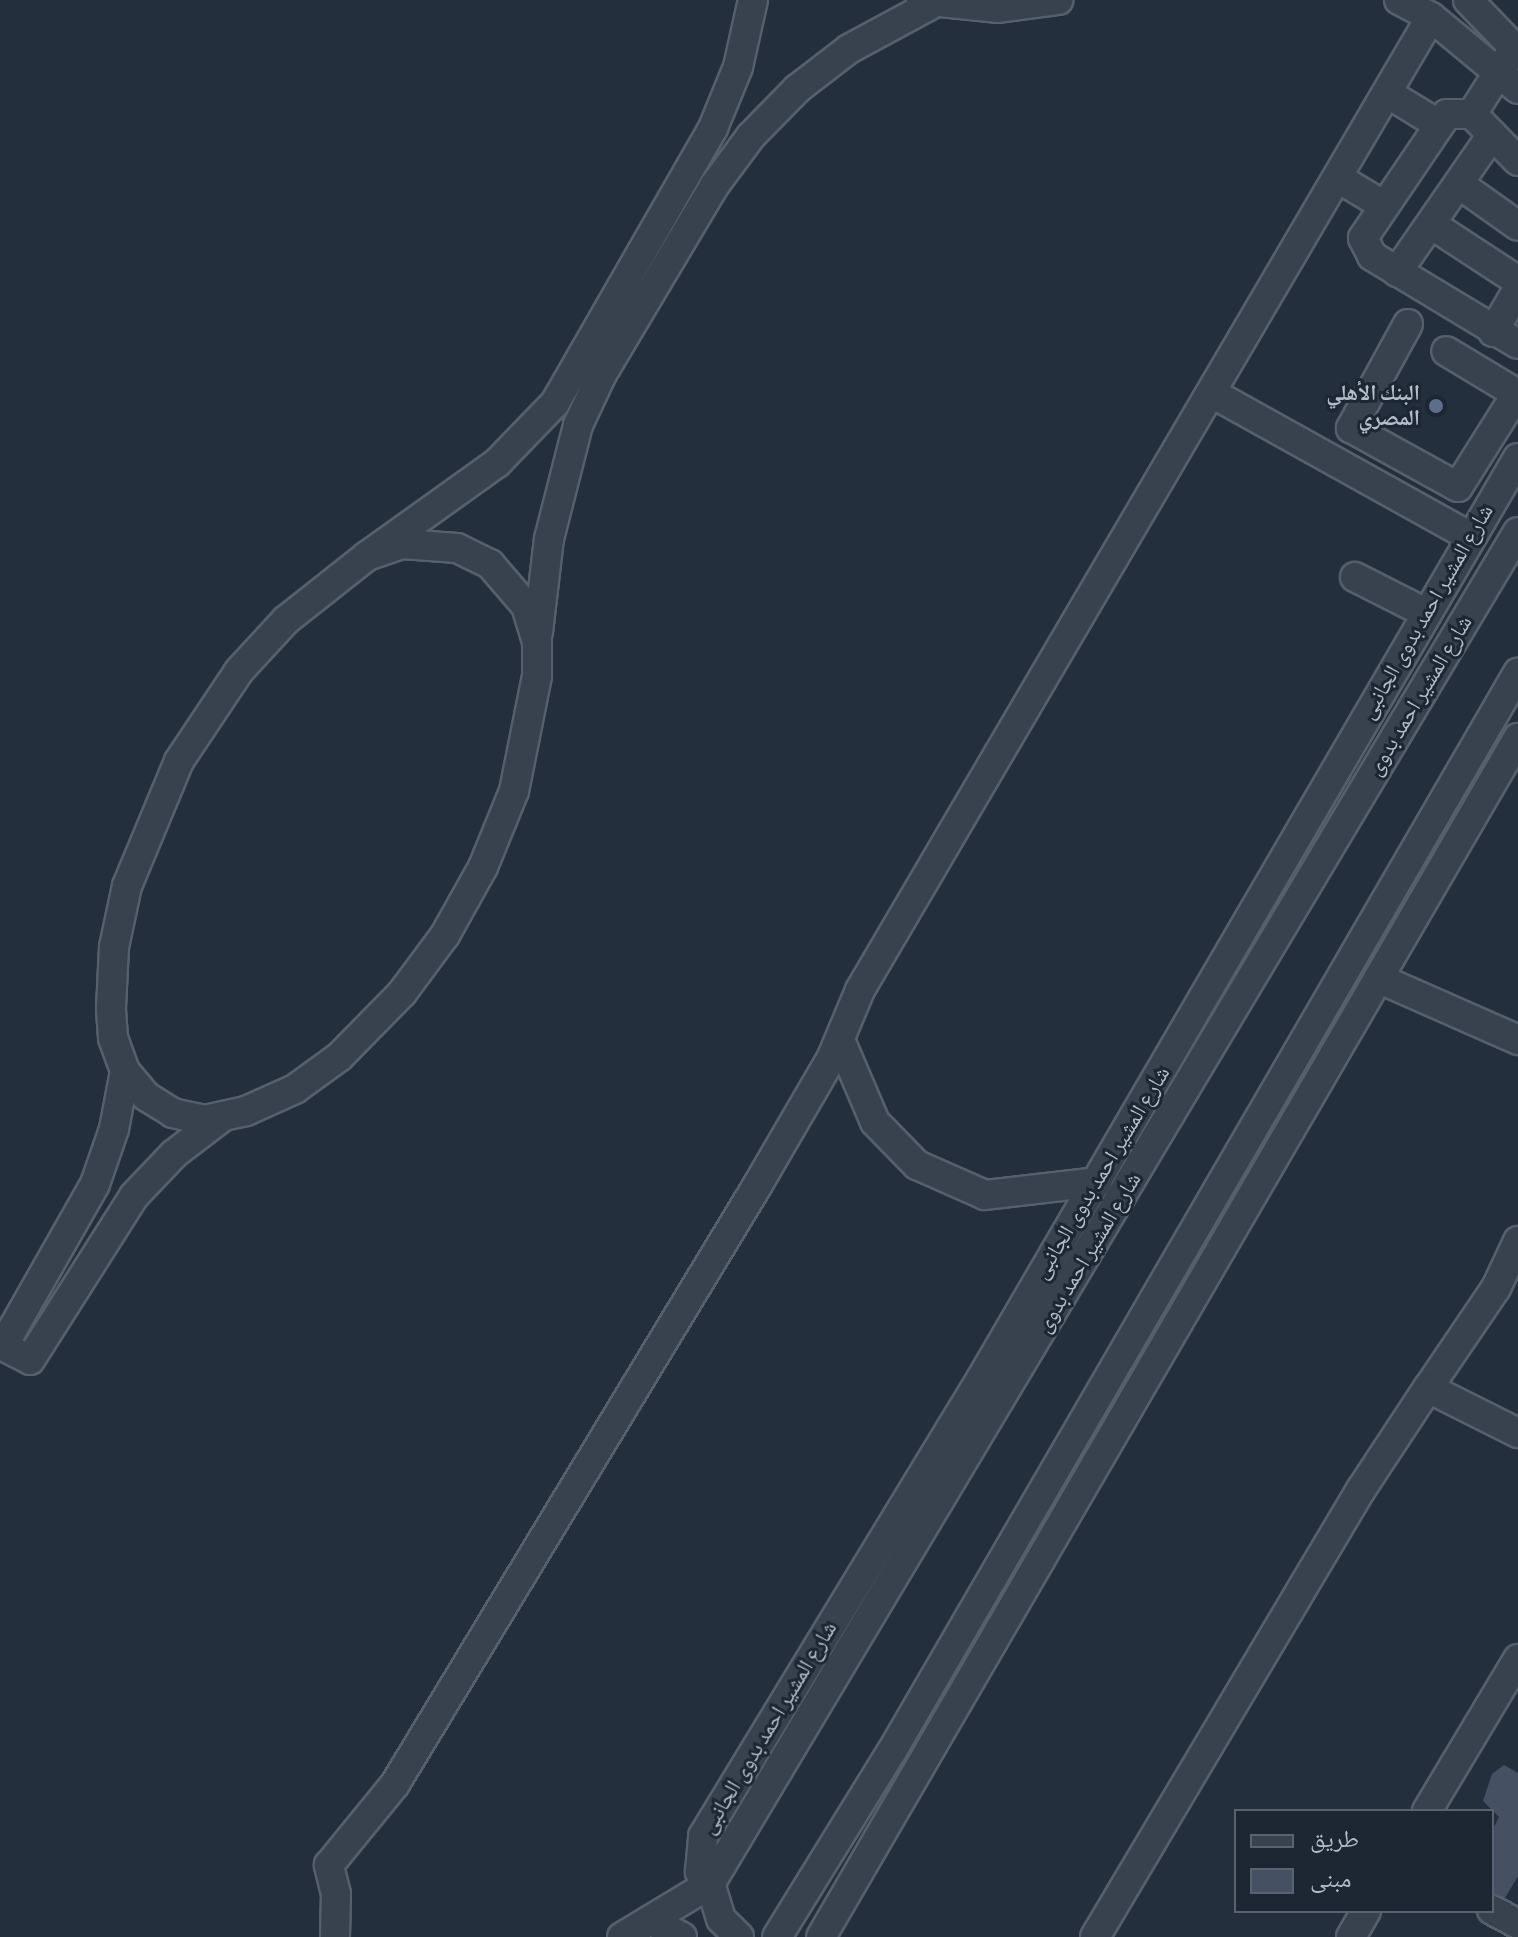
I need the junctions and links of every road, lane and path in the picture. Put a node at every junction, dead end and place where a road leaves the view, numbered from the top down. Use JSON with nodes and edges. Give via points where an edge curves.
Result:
{"nodes":[{"id":1,"x":753,"y":0,"type":"edge"},
{"id":2,"x":1058,"y":0,"type":"edge"},
{"id":3,"x":1399,"y":0,"type":"edge"},
{"id":4,"x":1468,"y":0,"type":"edge"},
{"id":5,"x":927,"y":1,"type":"edge"},
{"id":6,"x":1431,"y":17,"type":"junction"},
{"id":7,"x":1516,"y":50,"type":"edge"},
{"id":8,"x":1508,"y":81,"type":"edge"},
{"id":9,"x":1387,"y":93,"type":"junction"},
{"id":10,"x":1472,"y":114,"type":"junction"},
{"id":11,"x":1438,"y":124,"type":"junction"},
{"id":12,"x":1492,"y":135,"type":"junction"},
{"id":13,"x":1518,"y":161,"type":"edge"},
{"id":14,"x":1338,"y":178,"type":"junction"},
{"id":15,"x":1459,"y":184,"type":"junction"},
{"id":16,"x":1383,"y":205,"type":"junction"},
{"id":17,"x":1431,"y":224,"type":"junction"},
{"id":18,"x":1518,"y":226,"type":"edge"},
{"id":19,"x":1397,"y":272,"type":"junction"},
{"id":20,"x":1518,"y":281,"type":"edge"},
{"id":21,"x":1518,"y":289,"type":"edge"},
{"id":22,"x":1408,"y":324,"type":"dead end"},
{"id":23,"x":1506,"y":338,"type":"edge"},
{"id":24,"x":1446,"y":351,"type":"dead end"},
{"id":25,"x":1212,"y":393,"type":"junction"},
{"id":26,"x":1493,"y":434,"type":"junction"},
{"id":27,"x":1518,"y":448,"type":"edge"},
{"id":28,"x":1518,"y":458,"type":"edge"},
{"id":29,"x":1518,"y":532,"type":"edge"},
{"id":30,"x":1471,"y":537,"type":"junction"},
{"id":31,"x":367,"y":556,"type":"junction"},
{"id":32,"x":1355,"y":577,"type":"dead end"},
{"id":33,"x":1426,"y":613,"type":"junction"},
{"id":34,"x":537,"y":641,"type":"junction"},
{"id":35,"x":1518,"y":673,"type":"edge"},
{"id":36,"x":1518,"y":738,"type":"edge"},
{"id":37,"x":1452,"y":786,"type":"junction"},
{"id":38,"x":1482,"y":803,"type":"junction"},
{"id":39,"x":1380,"y":979,"type":"junction"},
{"id":40,"x":840,"y":1040,"type":"junction"},
{"id":41,"x":1518,"y":1040,"type":"edge"},
{"id":42,"x":125,"y":1071,"type":"junction"},
{"id":43,"x":1152,"y":1090,"type":"junction"},
{"id":44,"x":1177,"y":1105,"type":"junction"},
{"id":45,"x":221,"y":1118,"type":"junction"},
{"id":46,"x":1097,"y":1182,"type":"junction"},
{"id":47,"x":68,"y":1236,"type":"junction"},
{"id":48,"x":1518,"y":1241,"type":"edge"},
{"id":49,"x":98,"y":1252,"type":"junction"},
{"id":50,"x":1428,"y":1388,"type":"junction"},
{"id":51,"x":1518,"y":1433,"type":"edge"},
{"id":52,"x":1518,"y":1659,"type":"edge"},
{"id":53,"x":1428,"y":1809,"type":"edge"},
{"id":54,"x":710,"y":1884,"type":"junction"},
{"id":55,"x":1494,"y":1911,"type":"edge"},
{"id":56,"x":1365,"y":1913,"type":"edge"},
{"id":57,"x":652,"y":1921,"type":"junction"},
{"id":58,"x":1518,"y":1924,"type":"edge"},
{"id":59,"x":335,"y":1937,"type":"edge"},
{"id":60,"x":622,"y":1937,"type":"edge"},
{"id":61,"x":682,"y":1937,"type":"edge"},
{"id":62,"x":739,"y":1937,"type":"edge"},
{"id":63,"x":777,"y":1937,"type":"edge"},
{"id":64,"x":821,"y":1937,"type":"edge"},
{"id":65,"x":1095,"y":1937,"type":"edge"},
{"id":66,"x":1351,"y":1937,"type":"edge"}],
"edges":[{"from":1,"to":31,"type":"street","via":[[738,67],[713,128],[563,392],[497,463]]},
{"from":2,"to":5,"type":"street","via":[[997,8]]},
{"from":3,"to":6,"type":"street"},
{"from":4,"to":7,"type":"street"},
{"from":5,"to":34,"type":"street","via":[[797,89],[751,136],[714,186],[602,374],[578,425],[549,539]]},
{"from":6,"to":8,"type":"street"},
{"from":6,"to":9,"type":"street"},
{"from":7,"to":8,"type":"street"},
{"from":8,"to":10,"type":"street"},
{"from":9,"to":11,"type":"street"},
{"from":9,"to":14,"type":"street"},
{"from":10,"to":11,"type":"street","via":[[1453,112]]},
{"from":10,"to":12,"type":"street"},
{"from":11,"to":16,"type":"street"},
{"from":12,"to":13,"type":"street"},
{"from":12,"to":15,"type":"street"},
{"from":14,"to":16,"type":"street"},
{"from":14,"to":25,"type":"street"},
{"from":15,"to":17,"type":"street"},
{"from":15,"to":18,"type":"street"},
{"from":16,"to":19,"type":"street","via":[[1363,243],[1367,253]]},
{"from":17,"to":19,"type":"street"},
{"from":17,"to":20,"type":"street"},
{"from":19,"to":23,"type":"street"},
{"from":21,"to":23,"type":"street"},
{"from":22,"to":26,"type":"street","via":[[1351,428],[1458,487]]},
{"from":24,"to":26,"type":"street","via":[[1514,392]]},
{"from":25,"to":30,"type":"street"},
{"from":25,"to":40,"type":"street","via":[[860,990]]},
{"from":26,"to":27,"type":"street"},
{"from":28,"to":30,"type":"street","name":"شارع المشير احمد بدوى الجانبى"},
{"from":29,"to":44,"type":"street","name":"شارع المشير احمد بدوى"},
{"from":30,"to":33,"type":"street","name":"شارع المشير احمد بدوى الجانبى"},
{"from":31,"to":34,"type":"street","via":[[421,543],[474,555],[516,590]]},
{"from":31,"to":42,"type":"street","via":[[286,620],[239,671],[197,729],[163,794],[127,886],[114,947],[113,1038]]},
{"from":32,"to":33,"type":"street"},
{"from":33,"to":43,"type":"street","name":"شارع المشير احمد بدوى الجانبى"},
{"from":34,"to":45,"type":"street","via":[[532,714],[514,791],[483,867],[445,935],[402,993],[339,1057],[271,1101]]},
{"from":35,"to":37,"type":"street"},
{"from":36,"to":38,"type":"street"},
{"from":37,"to":38,"type":"street"},
{"from":37,"to":63,"type":"street","via":[[892,1751]]},
{"from":38,"to":39,"type":"street"},
{"from":39,"to":41,"type":"street"},
{"from":39,"to":64,"type":"street"},
{"from":40,"to":46,"type":"street","via":[[875,1122],[917,1165],[985,1195]]},
{"from":40,"to":59,"type":"street","via":[[414,1754],[375,1812],[329,1865],[336,1894]]},
{"from":42,"to":45,"type":"street","via":[[166,1109],[205,1120]]},
{"from":42,"to":47,"type":"street","via":[[105,1157]]},
{"from":43,"to":44,"type":"street"},
{"from":43,"to":46,"type":"street","name":"شارع المشير احمد بدوى الجانبى"},
{"from":44,"to":54,"type":"street","name":"شارع المشير احمد بدوى"},
{"from":45,"to":49,"type":"street","via":[[153,1174]]},
{"from":46,"to":54,"type":"street","name":"شارع المشير احمد بدوى الجانبى","via":[[703,1836],[700,1872]]},
{"from":47,"to":49,"type":"street"},
{"from":47,"to":49,"type":"street","via":[[3,1346],[30,1360]]},
{"from":48,"to":50,"type":"street","via":[[1496,1288]]},
{"from":50,"to":51,"type":"street"},
{"from":50,"to":65,"type":"street","via":[[1360,1491]]},
{"from":52,"to":53,"type":"street"},
{"from":54,"to":57,"type":"street","name":"شارع المشير احمد بدوى"},
{"from":54,"to":62,"type":"street","name":"شارع المشير احمد بدوى الجانبى","via":[[714,1906]]},
{"from":55,"to":58,"type":"street"},
{"from":56,"to":66,"type":"street"},
{"from":57,"to":60,"type":"street","name":"شارع المشير احمد بدوى"},
{"from":57,"to":61,"type":"street"}]}
